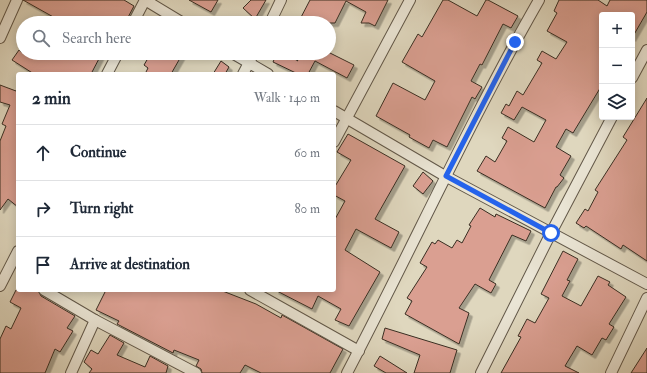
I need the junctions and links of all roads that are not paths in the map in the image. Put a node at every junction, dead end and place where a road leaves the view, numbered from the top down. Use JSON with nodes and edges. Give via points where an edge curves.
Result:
{"nodes":[{"id":1,"x":17,"y":0,"type":"edge"},
{"id":2,"x":145,"y":0,"type":"edge"},
{"id":3,"x":282,"y":0,"type":"edge"},
{"id":4,"x":410,"y":0,"type":"edge"},
{"id":5,"x":539,"y":0,"type":"edge"},
{"id":6,"x":4,"y":16,"type":"edge"},
{"id":7,"x":137,"y":16,"type":"edge"},
{"id":8,"x":171,"y":16,"type":"edge"},
{"id":9,"x":274,"y":16,"type":"edge"},
{"id":10,"x":0,"y":38,"type":"edge"},
{"id":11,"x":647,"y":50,"type":"edge"},
{"id":12,"x":114,"y":60,"type":"edge"},
{"id":13,"x":243,"y":60,"type":"edge"},
{"id":14,"x":251,"y":60,"type":"edge"},
{"id":15,"x":249,"y":64,"type":"junction"},
{"id":16,"x":108,"y":72,"type":"edge"},
{"id":17,"x":244,"y":72,"type":"edge"},
{"id":18,"x":264,"y":72,"type":"edge"},
{"id":19,"x":635,"y":72,"type":"edge"},
{"id":20,"x":336,"y":112,"type":"edge"},
{"id":21,"x":346,"y":118,"type":"junction"},
{"id":22,"x":610,"y":120,"type":"edge"},
{"id":23,"x":336,"y":138,"type":"edge"},
{"id":24,"x":446,"y":176,"type":"junction"},
{"id":25,"x":551,"y":233,"type":"junction"},
{"id":26,"x":16,"y":255,"type":"edge"},
{"id":27,"x":8,"y":270,"type":"junction"},
{"id":28,"x":16,"y":274,"type":"edge"},
{"id":29,"x":647,"y":284,"type":"edge"},
{"id":30,"x":0,"y":286,"type":"edge"},
{"id":31,"x":47,"y":292,"type":"edge"},
{"id":32,"x":257,"y":292,"type":"edge"},
{"id":33,"x":647,"y":298,"type":"edge"},
{"id":34,"x":95,"y":320,"type":"junction"},
{"id":35,"x":359,"y":351,"type":"junction"},
{"id":36,"x":71,"y":373,"type":"edge"},
{"id":37,"x":196,"y":373,"type":"edge"},
{"id":38,"x":347,"y":373,"type":"edge"},
{"id":39,"x":481,"y":373,"type":"edge"},
{"id":40,"x":611,"y":373,"type":"edge"}],
"edges":[{"from":1,"to":6,"type":"street"},
{"from":2,"to":7,"type":"street"},
{"from":2,"to":8,"type":"street"},
{"from":3,"to":9,"type":"street"},
{"from":4,"to":21,"type":"street"},
{"from":5,"to":24,"type":"street"},
{"from":6,"to":10,"type":"street"},
{"from":11,"to":19,"type":"street"},
{"from":12,"to":16,"type":"street"},
{"from":13,"to":15,"type":"street"},
{"from":14,"to":15,"type":"street"},
{"from":15,"to":17,"type":"street"},
{"from":15,"to":18,"type":"street"},
{"from":20,"to":21,"type":"street"},
{"from":21,"to":23,"type":"street"},
{"from":21,"to":24,"type":"street"},
{"from":22,"to":25,"type":"street"},
{"from":24,"to":25,"type":"street"},
{"from":24,"to":35,"type":"street"},
{"from":25,"to":29,"type":"street"},
{"from":25,"to":39,"type":"street"},
{"from":26,"to":27,"type":"street"},
{"from":27,"to":28,"type":"street"},
{"from":27,"to":30,"type":"street"},
{"from":31,"to":34,"type":"street"},
{"from":32,"to":35,"type":"street"},
{"from":33,"to":40,"type":"street"},
{"from":34,"to":36,"type":"street"},
{"from":34,"to":37,"type":"street"},
{"from":35,"to":38,"type":"street"}]}
